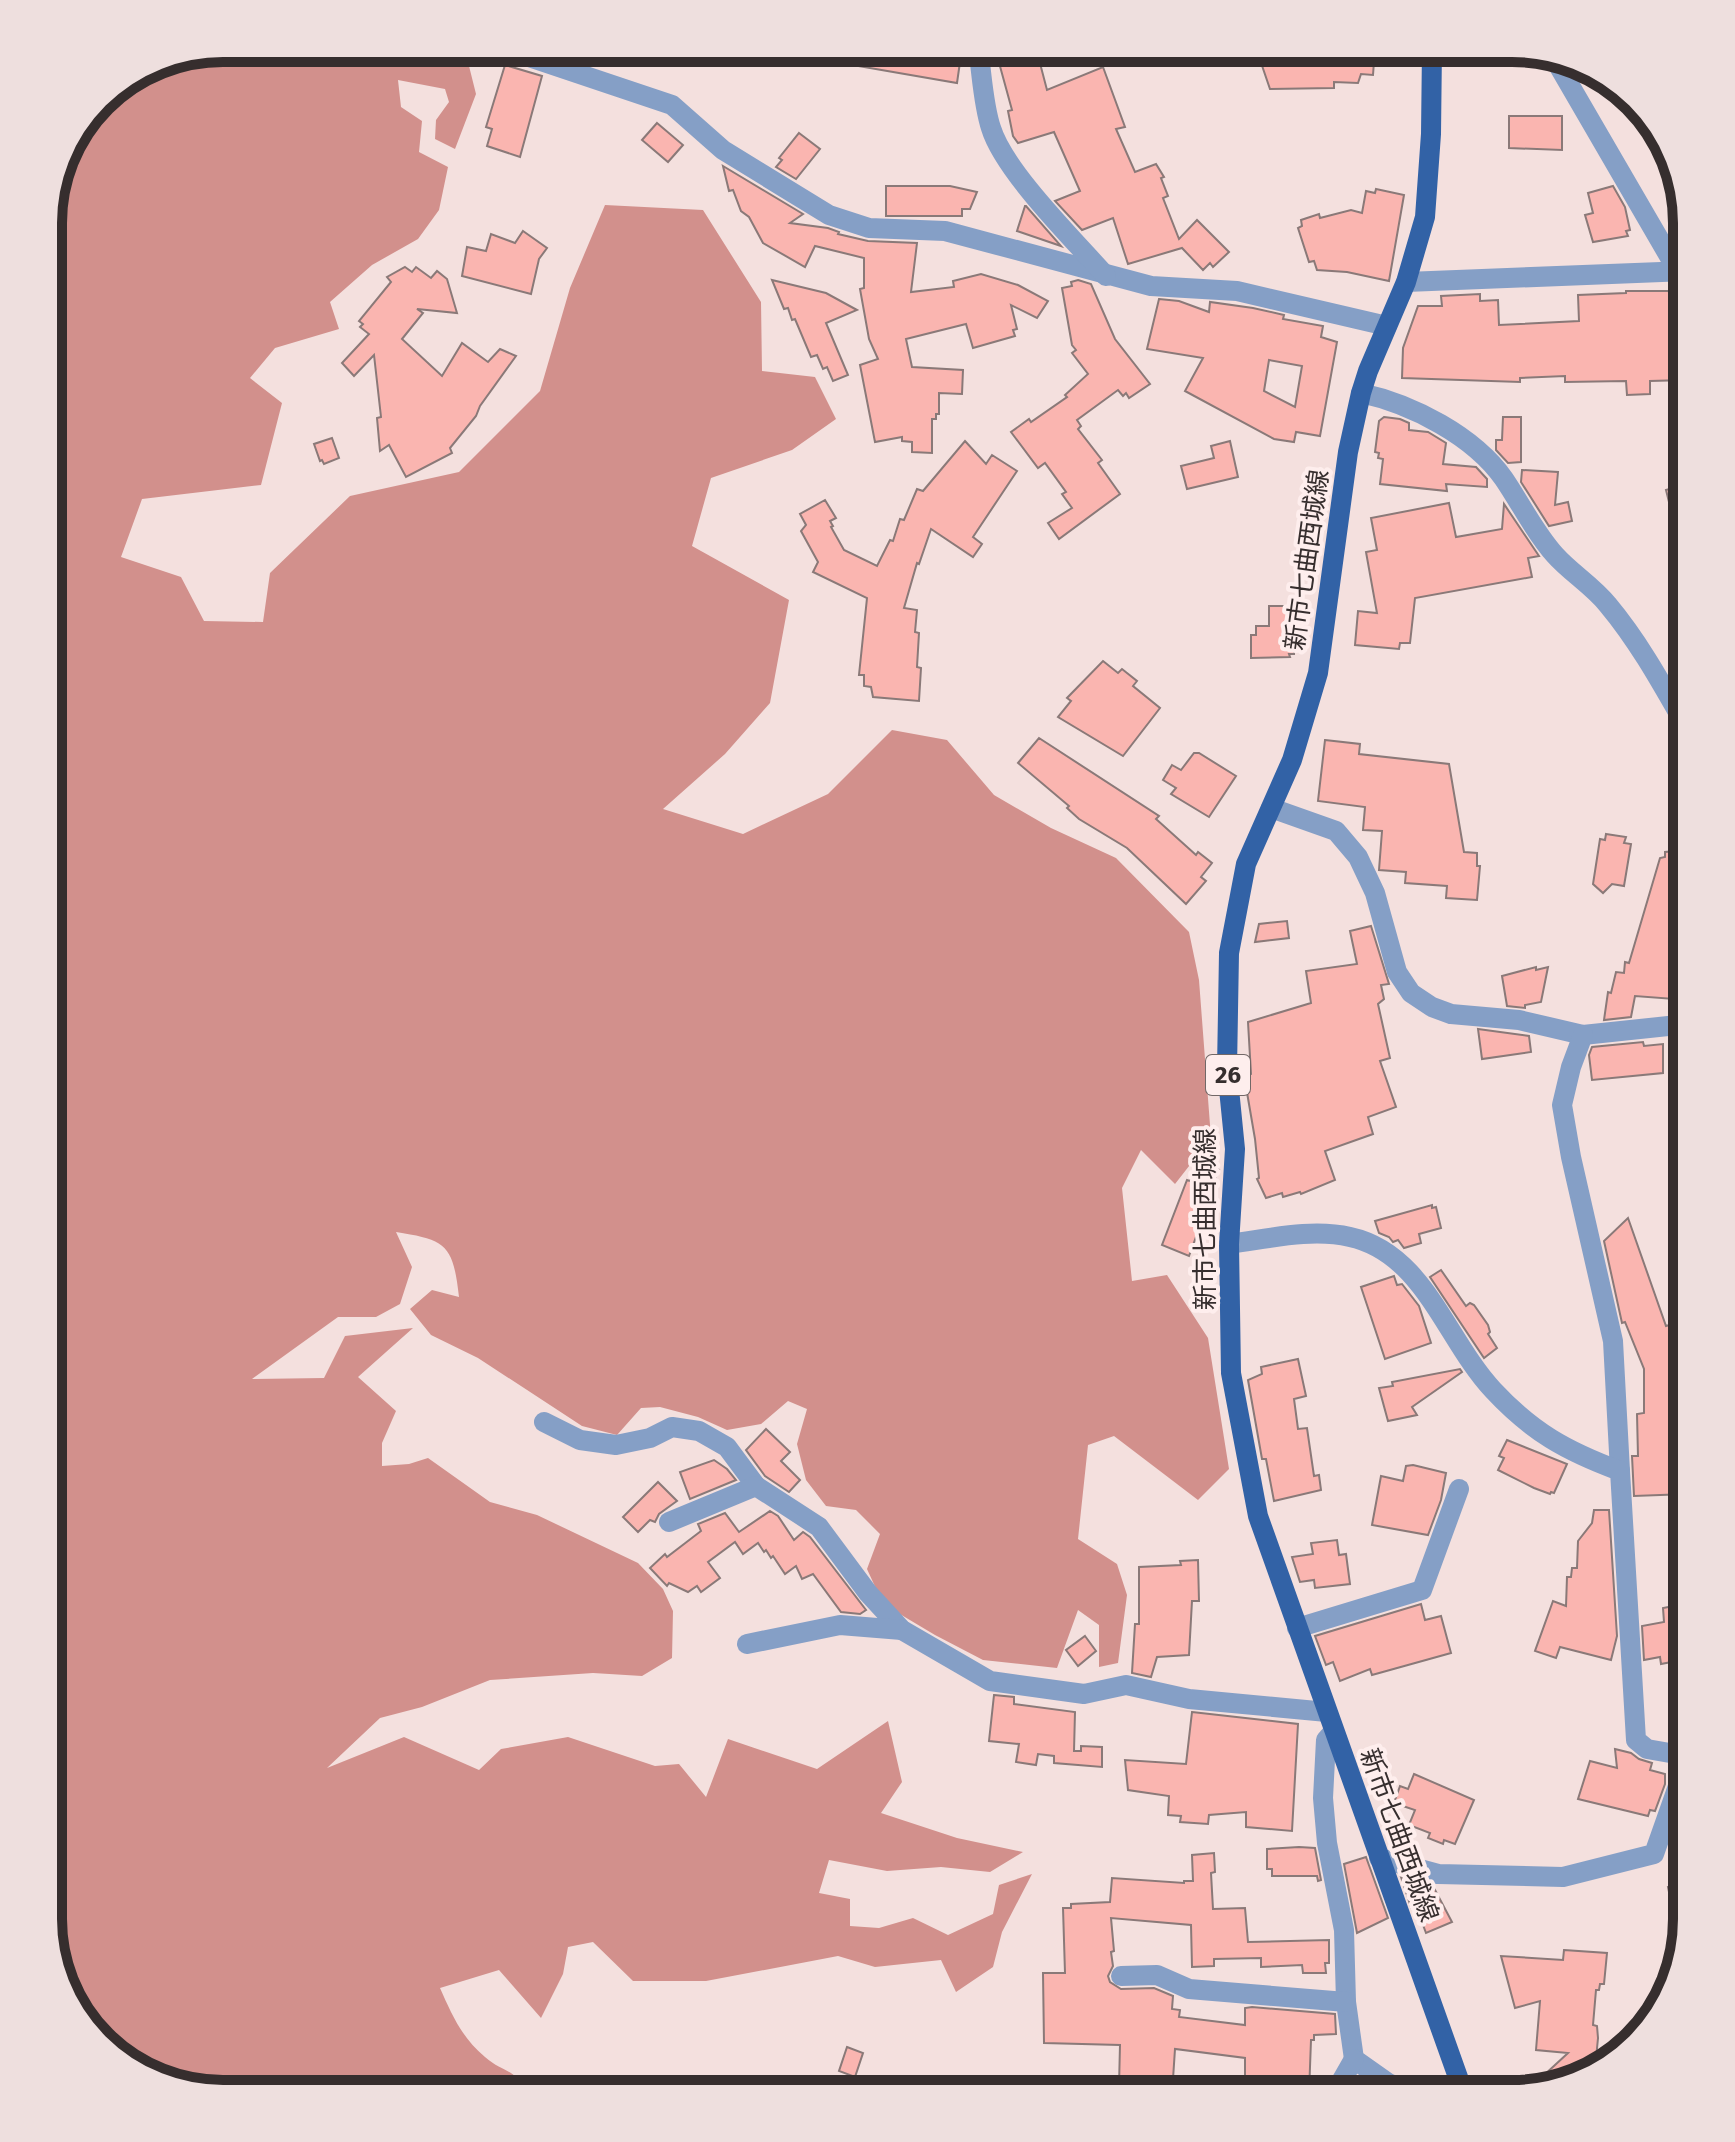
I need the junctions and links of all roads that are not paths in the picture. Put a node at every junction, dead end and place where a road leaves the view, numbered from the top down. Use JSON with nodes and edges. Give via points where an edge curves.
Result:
{"nodes":[{"id":1,"x":544,"y":62,"type":"edge"},
{"id":2,"x":980,"y":62,"type":"edge"},
{"id":3,"x":1432,"y":62,"type":"edge"},
{"id":4,"x":1561,"y":69,"type":"edge"},
{"id":5,"x":1673,"y":257,"type":"edge"},
{"id":6,"x":1106,"y":276,"type":"junction"},
{"id":7,"x":1673,"y":277,"type":"edge"},
{"id":8,"x":1406,"y":282,"type":"junction"},
{"id":9,"x":1387,"y":326,"type":"junction"},
{"id":10,"x":1361,"y":393,"type":"junction"},
{"id":11,"x":1673,"y":703,"type":"edge"},
{"id":12,"x":1271,"y":808,"type":"junction"},
{"id":13,"x":1673,"y":1025,"type":"edge"},
{"id":14,"x":1583,"y":1035,"type":"junction"},
{"id":15,"x":1229,"y":1244,"type":"junction"},
{"id":16,"x":544,"y":1422,"type":"dead end"},
{"id":17,"x":1620,"y":1471,"type":"junction"},
{"id":18,"x":756,"y":1486,"type":"junction"},
{"id":19,"x":1459,"y":1489,"type":"dead end"},
{"id":20,"x":669,"y":1522,"type":"dead end"},
{"id":21,"x":1297,"y":1628,"type":"junction"},
{"id":22,"x":902,"y":1630,"type":"junction"},
{"id":23,"x":747,"y":1644,"type":"dead end"},
{"id":24,"x":1327,"y":1712,"type":"junction"},
{"id":25,"x":1333,"y":1732,"type":"junction"},
{"id":26,"x":1673,"y":1754,"type":"edge"},
{"id":27,"x":1673,"y":1800,"type":"edge"},
{"id":28,"x":1379,"y":1858,"type":"junction"},
{"id":29,"x":1121,"y":1976,"type":"dead end"},
{"id":30,"x":1346,"y":2002,"type":"junction"},
{"id":31,"x":1354,"y":2059,"type":"junction"},
{"id":32,"x":1342,"y":2080,"type":"edge"},
{"id":33,"x":1378,"y":2080,"type":"edge"},
{"id":34,"x":1459,"y":2080,"type":"edge"}],
"edges":[{"from":1,"to":6,"type":"street","via":[[672,105],[723,150],[829,215],[869,228],[945,231]]},
{"from":2,"to":6,"type":"street","via":[[990,127],[1000,150]]},
{"from":3,"to":8,"type":"main road","name":"新市七曲西城線","number":"26","via":[[1425,217]]},
{"from":4,"to":5,"type":"street"},
{"from":6,"to":9,"type":"street","via":[[1151,286],[1237,291]]},
{"from":7,"to":8,"type":"street"},
{"from":8,"to":9,"type":"main road","name":"新市七曲西城線","number":"26"},
{"from":9,"to":10,"type":"main road","name":"新市七曲西城線","number":"26"},
{"from":10,"to":11,"type":"street","via":[[1433,420],[1475,446],[1554,554],[1608,604]]},
{"from":10,"to":12,"type":"main road","name":"新市七曲西城線","number":"26","via":[[1318,673],[1292,760]]},
{"from":12,"to":14,"type":"street","via":[[1336,831],[1358,857],[1375,893],[1397,972],[1411,993],[1451,1014],[1519,1020]]},
{"from":12,"to":15,"type":"main road","name":"新市七曲西城線","number":"26","via":[[1246,864],[1229,953],[1227,1069],[1235,1149]]},
{"from":13,"to":14,"type":"street"},
{"from":14,"to":17,"type":"street","via":[[1562,1105],[1613,1341]]},
{"from":15,"to":17,"type":"street","via":[[1316,1233],[1379,1247],[1407,1267],[1490,1387],[1527,1424],[1575,1455]]},
{"from":15,"to":21,"type":"main road","name":"新市七曲西城線","number":"26","via":[[1231,1373],[1258,1516]]},
{"from":16,"to":18,"type":"street","via":[[580,1440],[616,1445],[672,1427],[699,1431],[727,1447]]},
{"from":17,"to":26,"type":"street","via":[[1636,1740],[1647,1749]]},
{"from":18,"to":20,"type":"street"},
{"from":18,"to":22,"type":"street","via":[[819,1527]]},
{"from":19,"to":21,"type":"street","via":[[1422,1590]]},
{"from":21,"to":24,"type":"main road","name":"新市七曲西城線","number":"26"},
{"from":22,"to":23,"type":"street","via":[[840,1625]]},
{"from":22,"to":24,"type":"street","via":[[990,1681],[1084,1694],[1126,1685],[1189,1699]]},
{"from":24,"to":25,"type":"main road","name":"新市七曲西城線","number":"26"},
{"from":25,"to":28,"type":"main road","name":"新市七曲西城線","number":"26"},
{"from":25,"to":30,"type":"street","via":[[1326,1740],[1323,1798],[1344,1930]]},
{"from":27,"to":28,"type":"street","via":[[1654,1854],[1563,1877],[1438,1874]]},
{"from":28,"to":34,"type":"main road","name":"新市七曲西城線","number":"26"},
{"from":29,"to":30,"type":"street","via":[[1157,1975],[1189,1989]]},
{"from":30,"to":31,"type":"street"},
{"from":31,"to":32,"type":"street"},
{"from":31,"to":33,"type":"street"}]}
